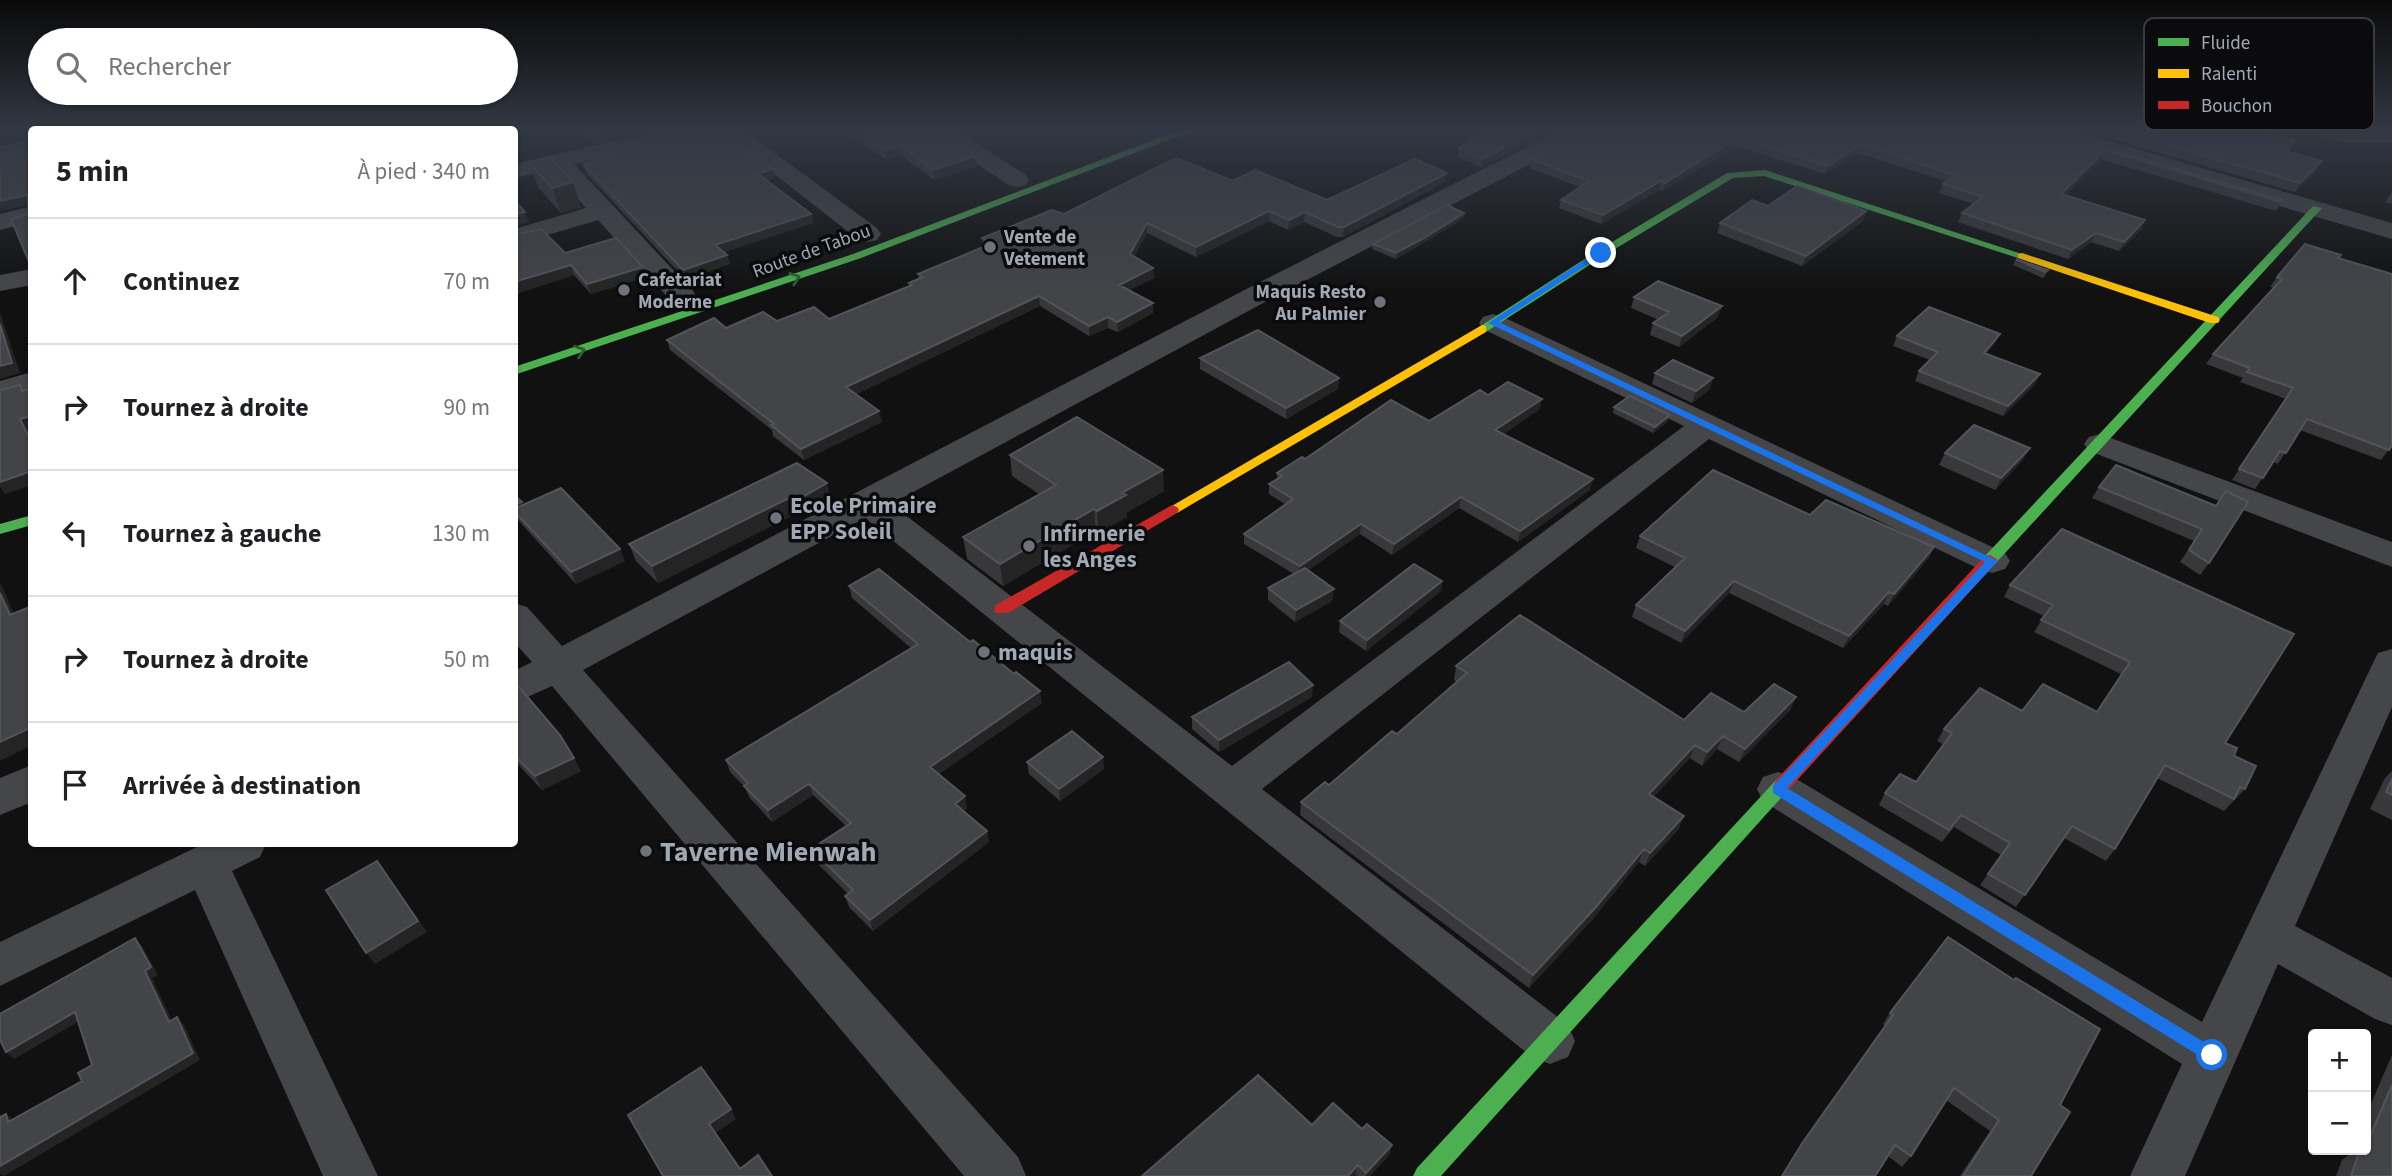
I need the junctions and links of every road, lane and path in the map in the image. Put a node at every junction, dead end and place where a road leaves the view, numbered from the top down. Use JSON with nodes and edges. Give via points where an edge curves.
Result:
{"nodes":[{"id":1,"x":577,"y":183,"type":"edge"},
{"id":2,"x":804,"y":183,"type":"edge"},
{"id":3,"x":1009,"y":183,"type":"edge"},
{"id":4,"x":1051,"y":183,"type":"edge"},
{"id":5,"x":1475,"y":183,"type":"edge"},
{"id":6,"x":1718,"y":183,"type":"edge"},
{"id":7,"x":1797,"y":183,"type":"edge"},
{"id":8,"x":2229,"y":183,"type":"edge"},
{"id":9,"x":2317,"y":208,"type":"junction"},
{"id":10,"x":602,"y":211,"type":"junction"},
{"id":11,"x":28,"y":215,"type":"edge"},
{"id":12,"x":0,"y":222,"type":"edge"},
{"id":13,"x":2392,"y":231,"type":"edge"},
{"id":14,"x":874,"y":232,"type":"joint"},
{"id":15,"x":518,"y":236,"type":"edge"},
{"id":16,"x":28,"y":279,"type":"edge"},
{"id":17,"x":0,"y":283,"type":"edge"},
{"id":18,"x":683,"y":297,"type":"dead end"},
{"id":19,"x":2214,"y":320,"type":"junction"},
{"id":20,"x":1493,"y":323,"type":"junction"},
{"id":21,"x":518,"y":370,"type":"edge"},
{"id":22,"x":28,"y":383,"type":"edge"},
{"id":23,"x":0,"y":391,"type":"edge"},
{"id":24,"x":1706,"y":425,"type":"junction"},
{"id":25,"x":2100,"y":444,"type":"junction"},
{"id":26,"x":867,"y":502,"type":"junction"},
{"id":27,"x":28,"y":521,"type":"edge"},
{"id":28,"x":0,"y":529,"type":"edge"},
{"id":29,"x":2392,"y":555,"type":"edge"},
{"id":30,"x":1992,"y":561,"type":"junction"},
{"id":31,"x":1002,"y":609,"type":"junction"},
{"id":32,"x":518,"y":621,"type":"edge"},
{"id":33,"x":2392,"y":663,"type":"edge"},
{"id":34,"x":557,"y":665,"type":"junction"},
{"id":35,"x":518,"y":687,"type":"edge"},
{"id":36,"x":28,"y":784,"type":"edge"},
{"id":37,"x":1778,"y":789,"type":"junction"},
{"id":38,"x":1231,"y":790,"type":"junction"},
{"id":39,"x":0,"y":798,"type":"edge"},
{"id":40,"x":225,"y":854,"type":"edge"},
{"id":41,"x":2267,"y":934,"type":"junction"},
{"id":42,"x":0,"y":965,"type":"edge"},
{"id":43,"x":2392,"y":1003,"type":"edge"},
{"id":44,"x":1550,"y":1041,"type":"junction"},
{"id":45,"x":2212,"y":1055,"type":"junction"},
{"id":46,"x":351,"y":1176,"type":"edge"},
{"id":47,"x":999,"y":1176,"type":"edge"},
{"id":48,"x":1425,"y":1176,"type":"edge"},
{"id":49,"x":2157,"y":1176,"type":"edge"}],
"edges":[{"from":1,"to":10,"type":"street"},
{"from":2,"to":14,"type":"street"},
{"from":3,"to":14,"type":"street","name":"Route de Tabou"},
{"from":21,"to":4,"type":"street","name":"Route de Tabou","one_way":true,"via":[[700,312]]},
{"from":5,"to":26,"type":"street"},
{"from":6,"to":20,"type":"street"},
{"from":7,"to":19,"type":"street"},
{"from":8,"to":9,"type":"street"},
{"from":9,"to":13,"type":"street"},
{"from":9,"to":19,"type":"street"},
{"from":10,"to":15,"type":"street"},
{"from":10,"to":18,"type":"street"},
{"from":11,"to":12,"type":"street"},
{"from":16,"to":17,"type":"street"},
{"from":19,"to":25,"type":"street"},
{"from":20,"to":24,"type":"street"},
{"from":20,"to":31,"type":"street"},
{"from":22,"to":23,"type":"street"},
{"from":24,"to":30,"type":"street"},
{"from":24,"to":38,"type":"street"},
{"from":25,"to":29,"type":"street"},
{"from":25,"to":30,"type":"street"},
{"from":26,"to":31,"type":"street"},
{"from":26,"to":34,"type":"street"},
{"from":27,"to":28,"type":"street"},
{"from":30,"to":37,"type":"street"},
{"from":31,"to":38,"type":"street"},
{"from":32,"to":34,"type":"street"},
{"from":33,"to":41,"type":"street"},
{"from":34,"to":35,"type":"street"},
{"from":34,"to":47,"type":"street"},
{"from":36,"to":39,"type":"street"},
{"from":37,"to":44,"type":"street"},
{"from":37,"to":45,"type":"street"},
{"from":38,"to":44,"type":"street"},
{"from":40,"to":42,"type":"street"},
{"from":40,"to":46,"type":"street"},
{"from":41,"to":43,"type":"street"},
{"from":41,"to":45,"type":"street"},
{"from":44,"to":48,"type":"street"},
{"from":45,"to":49,"type":"street"}]}
